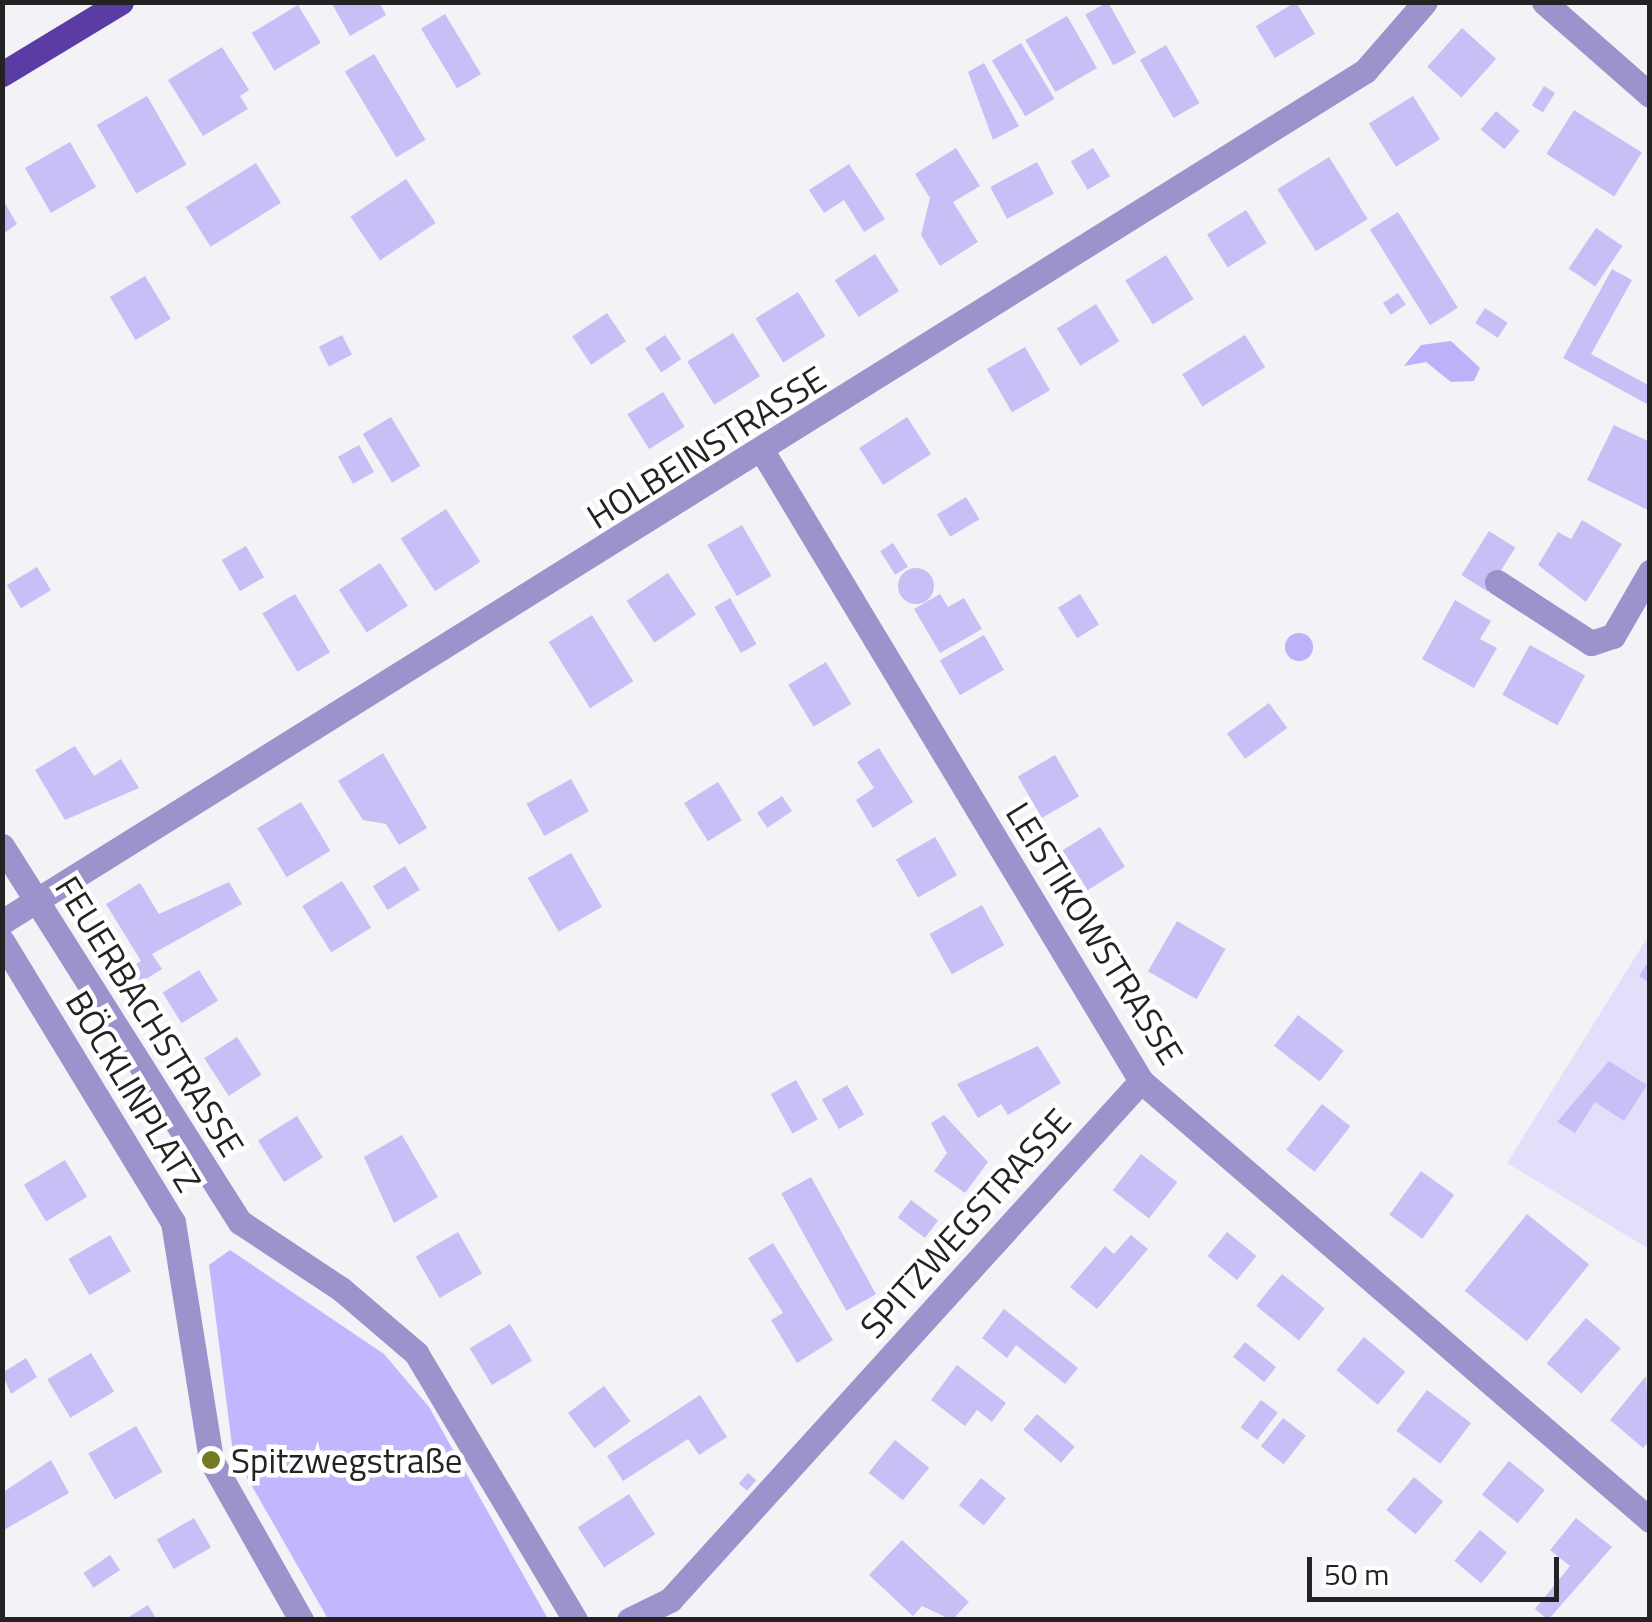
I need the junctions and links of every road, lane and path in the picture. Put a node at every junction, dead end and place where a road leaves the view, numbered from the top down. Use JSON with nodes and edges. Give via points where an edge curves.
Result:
{"nodes":[{"id":1,"x":121,"y":2,"type":"edge"},
{"id":2,"x":1425,"y":2,"type":"edge"},
{"id":3,"x":1544,"y":2,"type":"edge"},
{"id":4,"x":2,"y":74,"type":"edge"},
{"id":5,"x":1650,"y":95,"type":"edge"},
{"id":6,"x":764,"y":454,"type":"junction"},
{"id":7,"x":1650,"y":572,"type":"edge"},
{"id":8,"x":1497,"y":582,"type":"dead end"},
{"id":9,"x":2,"y":846,"type":"edge"},
{"id":10,"x":35,"y":900,"type":"junction"},
{"id":11,"x":2,"y":922,"type":"edge"},
{"id":12,"x":2,"y":941,"type":"edge"},
{"id":13,"x":1141,"y":1081,"type":"junction"},
{"id":14,"x":1650,"y":1520,"type":"edge"},
{"id":15,"x":676,"y":1610,"type":"edge"},
{"id":16,"x":301,"y":1620,"type":"edge"},
{"id":17,"x":575,"y":1620,"type":"edge"},
{"id":18,"x":630,"y":1620,"type":"edge"}],
"edges":[{"from":1,"to":4,"type":"main road"},
{"from":2,"to":6,"type":"street","name":"HOLBEINSTRASSE","via":[[1365,70]]},
{"from":3,"to":5,"type":"street"},
{"from":6,"to":10,"type":"street","name":"HOLBEINSTRASSE"},
{"from":6,"to":13,"type":"street","name":"LEISTIKOWSTRASSE"},
{"from":7,"to":8,"type":"street","via":[[1613,636],[1590,643]]},
{"from":9,"to":10,"type":"street","name":"FEUERBACHSTRASSE"},
{"from":10,"to":11,"type":"street","name":"HOLBEINSTRASSE"},
{"from":10,"to":17,"type":"street","name":"FEUERBACHSTRASSE","via":[[240,1222],[341,1289],[416,1354]]},
{"from":12,"to":16,"type":"street","name":"BÖCKLINPLATZ","via":[[173,1222],[211,1460]]},
{"from":13,"to":14,"type":"street","name":"LEISTIKOWSTRASSE"},
{"from":13,"to":15,"type":"street","name":"SPITZWEGSTRASSE"},
{"from":15,"to":18,"type":"street","name":"SPITZWEGSTRASSE"}]}
